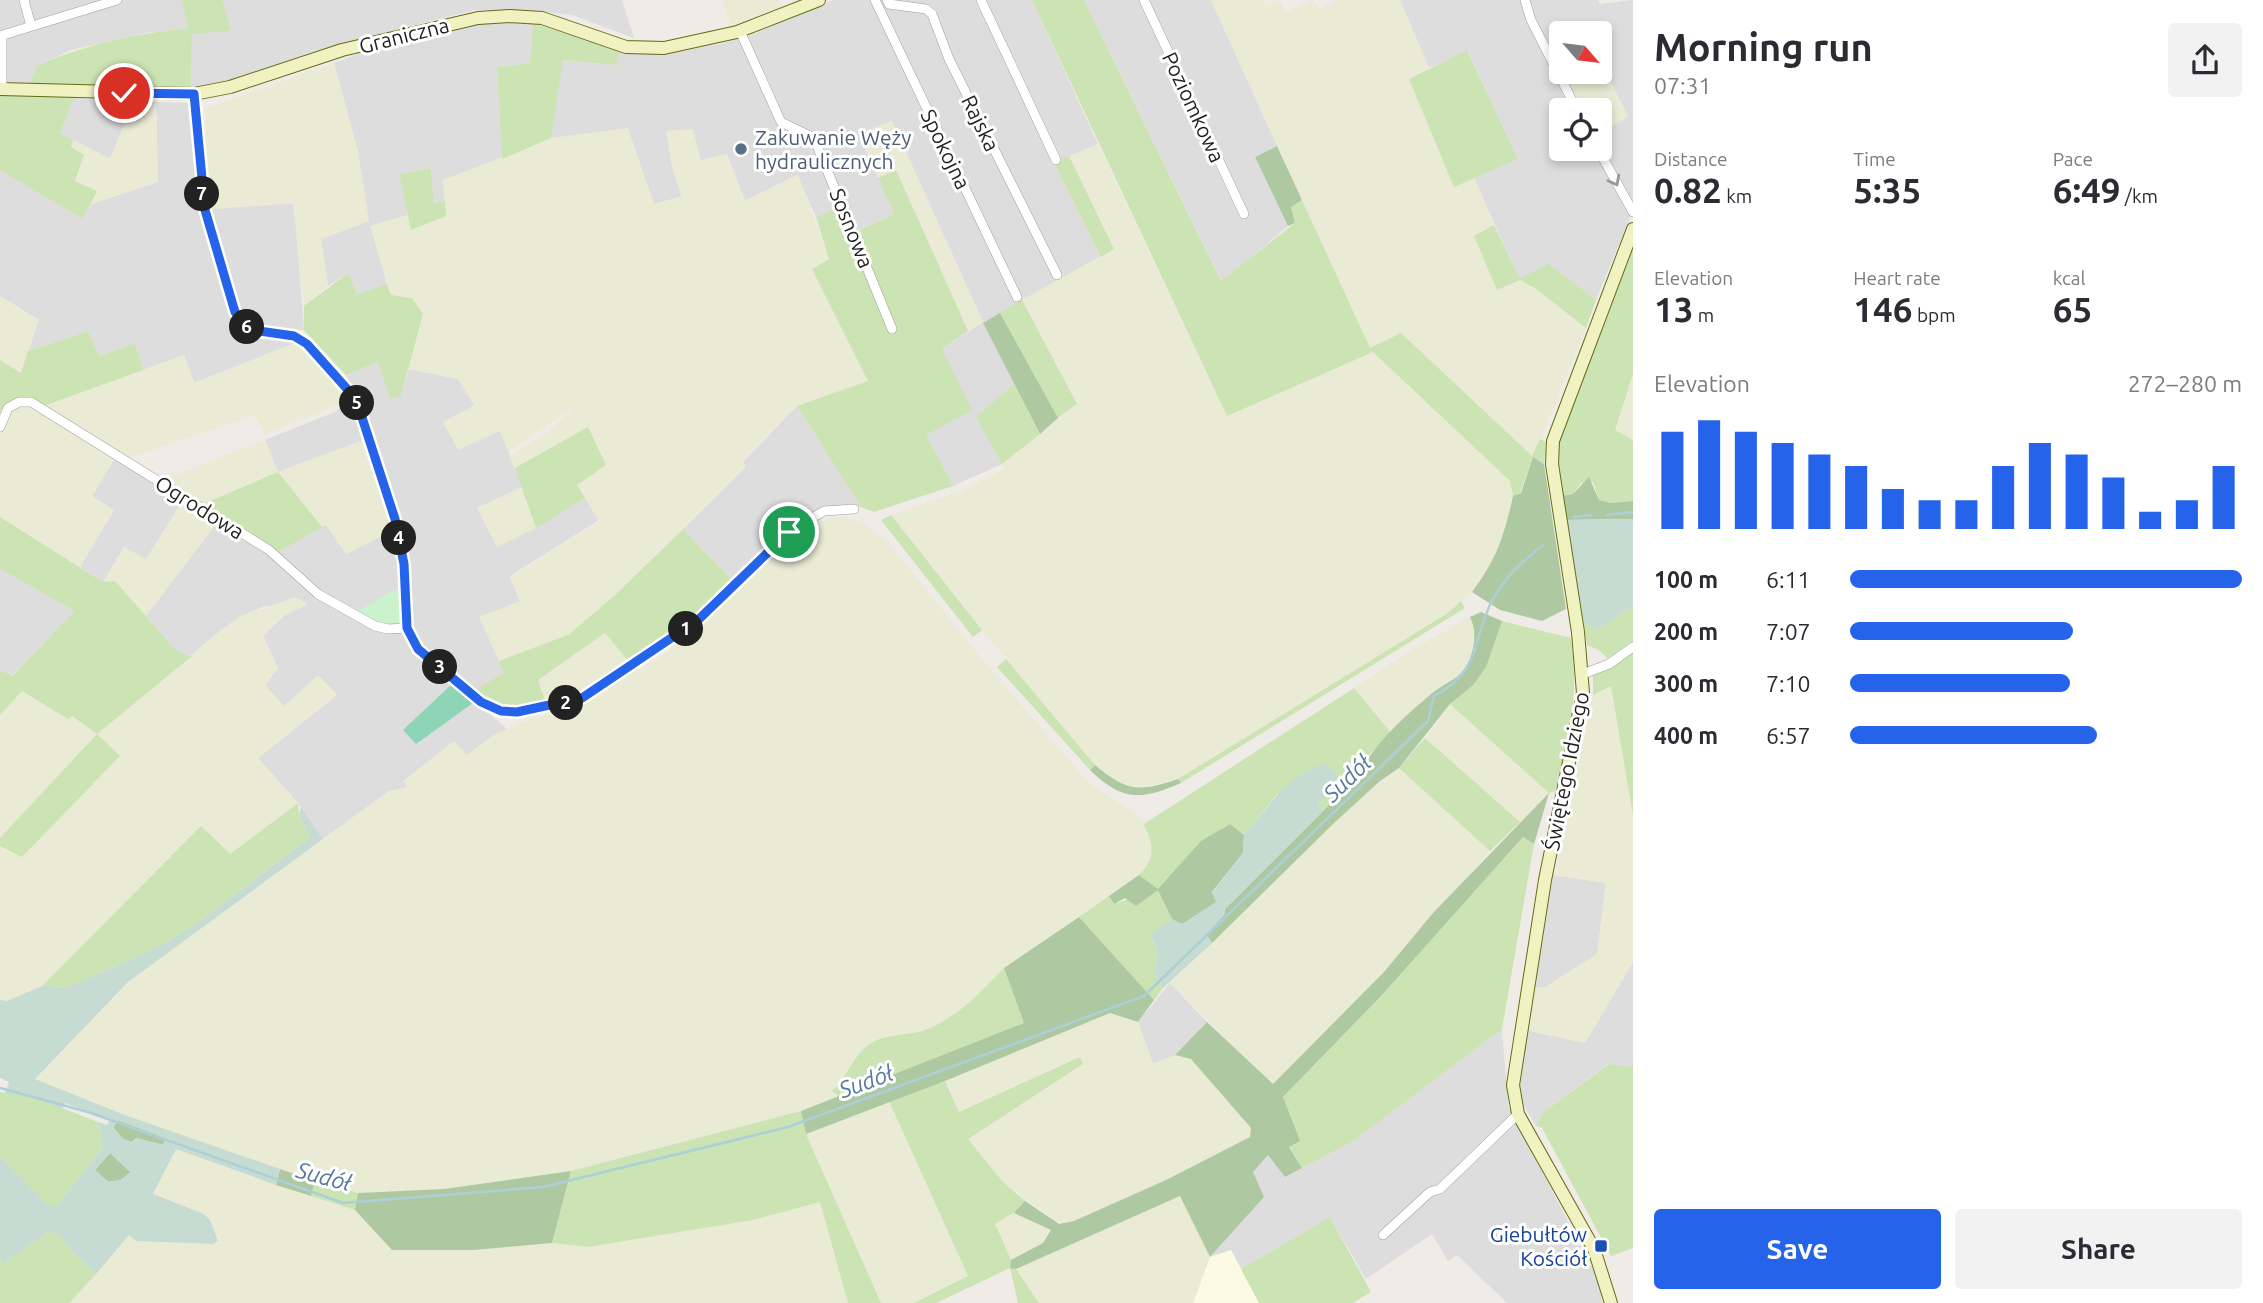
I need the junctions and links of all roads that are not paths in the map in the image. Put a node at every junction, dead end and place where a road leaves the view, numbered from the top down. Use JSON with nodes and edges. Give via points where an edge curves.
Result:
{"nodes":[{"id":1,"x":24,"y":0,"type":"edge"},
{"id":2,"x":117,"y":0,"type":"edge"},
{"id":3,"x":819,"y":0,"type":"edge"},
{"id":4,"x":875,"y":0,"type":"edge"},
{"id":5,"x":887,"y":0,"type":"edge"},
{"id":6,"x":981,"y":0,"type":"edge"},
{"id":7,"x":1144,"y":0,"type":"edge"},
{"id":8,"x":1525,"y":0,"type":"edge"},
{"id":9,"x":31,"y":26,"type":"junction"},
{"id":10,"x":740,"y":31,"type":"junction"},
{"id":11,"x":1,"y":36,"type":"edge"},
{"id":12,"x":1,"y":89,"type":"edge"},
{"id":13,"x":194,"y":94,"type":"junction"},
{"id":14,"x":1571,"y":98,"type":"edge"},
{"id":15,"x":1056,"y":160,"type":"dead end"},
{"id":16,"x":1605,"y":161,"type":"edge"},
{"id":17,"x":1633,"y":212,"type":"edge"},
{"id":18,"x":1244,"y":214,"type":"dead end"},
{"id":19,"x":1633,"y":229,"type":"edge"},
{"id":20,"x":1057,"y":275,"type":"dead end"},
{"id":21,"x":1017,"y":297,"type":"dead end"},
{"id":22,"x":892,"y":329,"type":"dead end"},
{"id":23,"x":0,"y":427,"type":"edge"},
{"id":24,"x":854,"y":509,"type":"dead end"},
{"id":25,"x":407,"y":628,"type":"junction"},
{"id":26,"x":1633,"y":647,"type":"edge"},
{"id":27,"x":1583,"y":674,"type":"junction"},
{"id":28,"x":1518,"y":1114,"type":"junction"},
{"id":29,"x":1383,"y":1236,"type":"dead end"},
{"id":30,"x":1611,"y":1303,"type":"edge"}],
"edges":[{"from":1,"to":9,"type":"street"},
{"from":2,"to":9,"type":"street"},
{"from":3,"to":10,"type":"street","name":"Graniczna"},
{"from":4,"to":21,"type":"street","name":"Spokojna"},
{"from":5,"to":20,"type":"street","name":"Rajska","via":[[932,14],[949,59]]},
{"from":6,"to":15,"type":"street"},
{"from":7,"to":18,"type":"street","name":"Poziomkowa"},
{"from":8,"to":14,"type":"street"},
{"from":9,"to":11,"type":"street"},
{"from":10,"to":13,"type":"street","name":"Graniczna","via":[[642,49],[542,18],[485,17],[384,39]]},
{"from":10,"to":22,"type":"street","name":"Sosnowa","via":[[781,122],[814,138]]},
{"from":11,"to":12,"type":"street"},
{"from":12,"to":13,"type":"street","name":"Graniczna"},
{"from":13,"to":25,"type":"street","via":[[205,210],[235,312],[252,330],[294,336],[307,344],[356,399],[395,519],[404,564]]},
{"from":16,"to":17,"type":"street","one_way":true},
{"from":19,"to":27,"type":"street","name":"Świętego Idziego","via":[[1559,419],[1552,452]]},
{"from":23,"to":25,"type":"street","name":"Ogrodowa","via":[[8,408],[31,402],[269,550],[318,594],[374,626]]},
{"from":24,"to":25,"type":"street","via":[[824,511],[789,532],[698,620],[592,692],[557,706],[517,712],[487,705],[418,649]]},
{"from":26,"to":27,"type":"street","via":[[1609,664]]},
{"from":27,"to":28,"type":"street","name":"Świętego Idziego","via":[[1579,721],[1518,1039],[1513,1085]]},
{"from":28,"to":29,"type":"street"},
{"from":28,"to":30,"type":"street","name":"Świętego Idziego","via":[[1594,1249]]}]}
